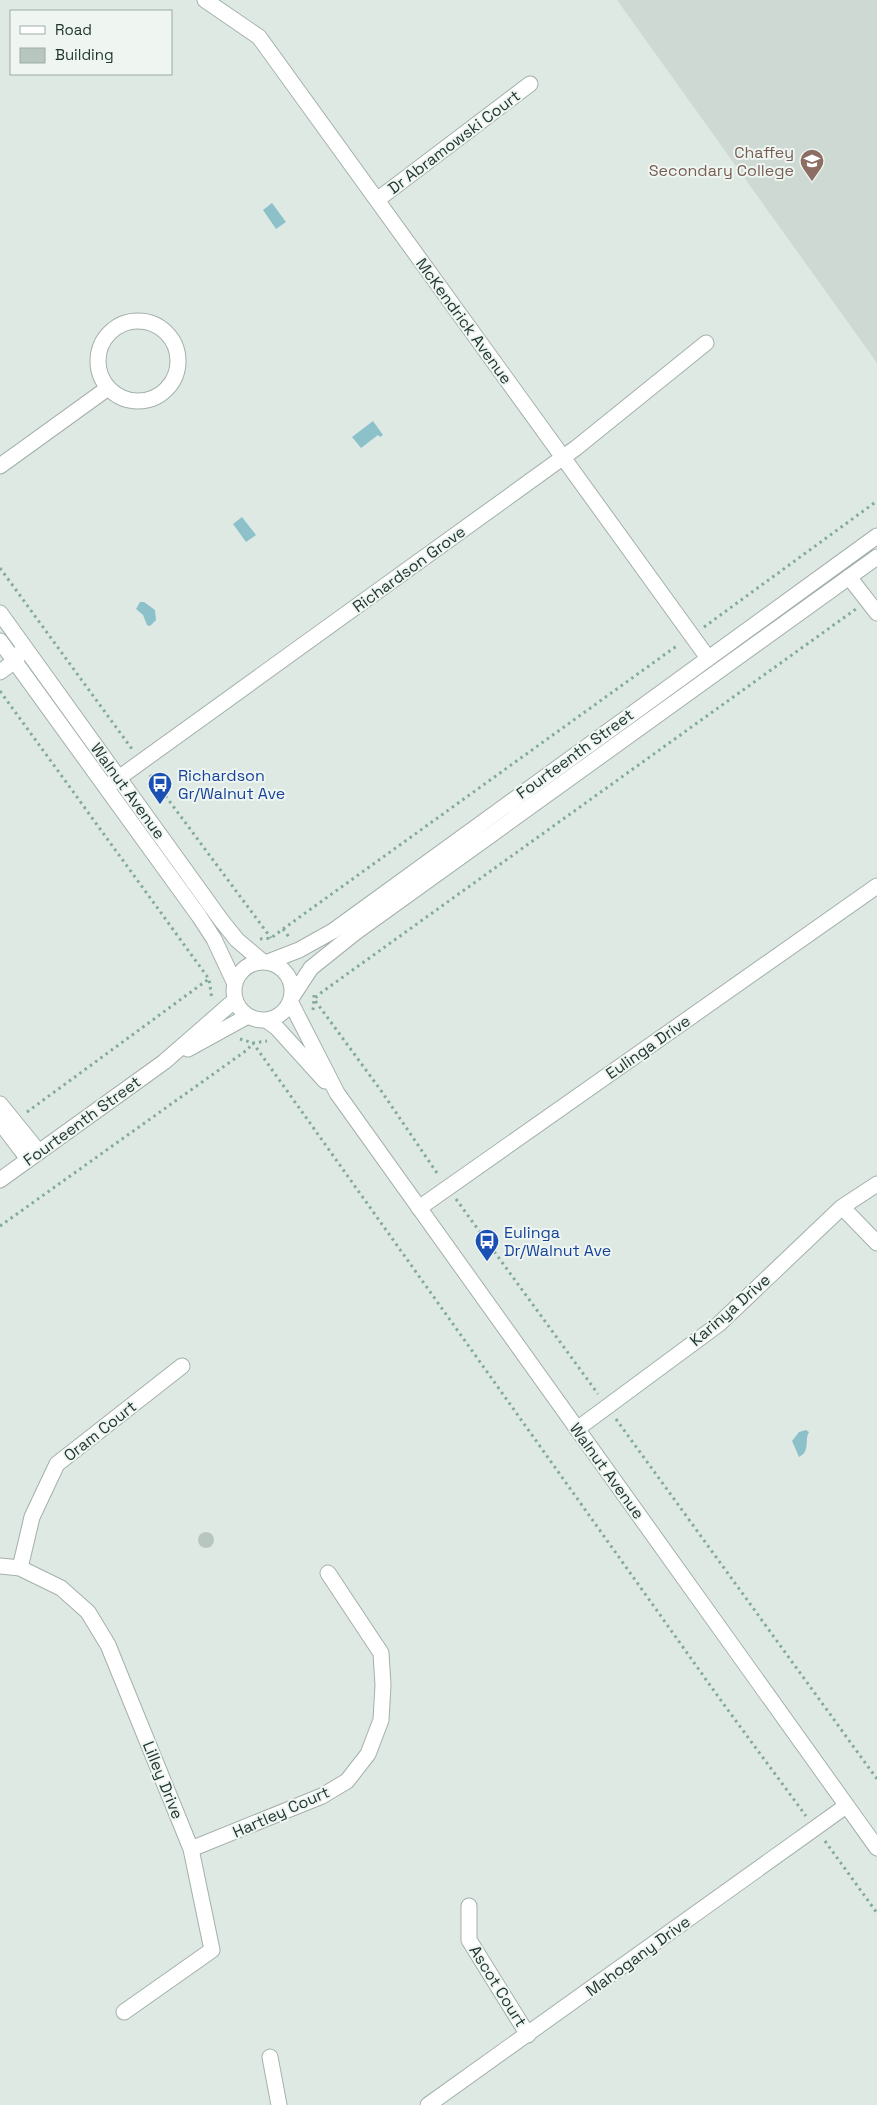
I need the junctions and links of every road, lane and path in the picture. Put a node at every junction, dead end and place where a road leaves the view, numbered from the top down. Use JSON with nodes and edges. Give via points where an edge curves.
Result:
{"nodes":[{"id":1,"x":205,"y":0,"type":"edge"},
{"id":2,"x":530,"y":84,"type":"dead end"},
{"id":3,"x":377,"y":200,"type":"junction"},
{"id":4,"x":706,"y":343,"type":"dead end"},
{"id":5,"x":108,"y":388,"type":"junction"},
{"id":6,"x":563,"y":458,"type":"junction"},
{"id":7,"x":0,"y":466,"type":"edge"},
{"id":8,"x":877,"y":501,"type":"edge"},
{"id":9,"x":877,"y":536,"type":"edge"},
{"id":10,"x":877,"y":557,"type":"edge"},
{"id":11,"x":0,"y":568,"type":"edge"},
{"id":12,"x":849,"y":577,"type":"junction"},
{"id":13,"x":867,"y":601,"type":"junction"},
{"id":14,"x":0,"y":614,"type":"edge"},
{"id":15,"x":877,"y":614,"type":"edge"},
{"id":16,"x":692,"y":635,"type":"junction"},
{"id":17,"x":24,"y":646,"type":"junction"},
{"id":18,"x":5,"y":651,"type":"edge"},
{"id":19,"x":708,"y":658,"type":"junction"},
{"id":20,"x":0,"y":672,"type":"edge"},
{"id":21,"x":0,"y":691,"type":"edge"},
{"id":22,"x":142,"y":762,"type":"junction"},
{"id":23,"x":119,"y":778,"type":"junction"},
{"id":24,"x":106,"y":787,"type":"junction"},
{"id":25,"x":877,"y":886,"type":"edge"},
{"id":26,"x":283,"y":929,"type":"junction"},
{"id":27,"x":299,"y":950,"type":"junction"},
{"id":28,"x":265,"y":962,"type":"junction"},
{"id":29,"x":311,"y":968,"type":"junction"},
{"id":30,"x":210,"y":979,"type":"junction"},
{"id":31,"x":234,"y":984,"type":"junction"},
{"id":32,"x":291,"y":999,"type":"junction"},
{"id":33,"x":314,"y":999,"type":"junction"},
{"id":34,"x":235,"y":1000,"type":"junction"},
{"id":35,"x":219,"y":1013,"type":"junction"},
{"id":36,"x":248,"y":1016,"type":"junction"},
{"id":37,"x":266,"y":1020,"type":"junction"},
{"id":38,"x":229,"y":1026,"type":"junction"},
{"id":39,"x":253,"y":1043,"type":"junction"},
{"id":40,"x":164,"y":1062,"type":"junction"},
{"id":41,"x":337,"y":1093,"type":"junction"},
{"id":42,"x":0,"y":1104,"type":"edge"},
{"id":43,"x":16,"y":1121,"type":"junction"},
{"id":44,"x":0,"y":1122,"type":"edge"},
{"id":45,"x":34,"y":1156,"type":"junction"},
{"id":46,"x":0,"y":1180,"type":"edge"},
{"id":47,"x":877,"y":1184,"type":"edge"},
{"id":48,"x":447,"y":1187,"type":"junction"},
{"id":49,"x":842,"y":1207,"type":"junction"},
{"id":50,"x":419,"y":1208,"type":"junction"},
{"id":51,"x":0,"y":1226,"type":"edge"},
{"id":52,"x":877,"y":1243,"type":"edge"},
{"id":53,"x":182,"y":1366,"type":"dead end"},
{"id":54,"x":608,"y":1408,"type":"junction"},
{"id":55,"x":577,"y":1429,"type":"junction"},
{"id":56,"x":0,"y":1566,"type":"edge"},
{"id":57,"x":20,"y":1568,"type":"junction"},
{"id":58,"x":328,"y":1573,"type":"dead end"},
{"id":59,"x":877,"y":1779,"type":"edge"},
{"id":60,"x":846,"y":1806,"type":"junction"},
{"id":61,"x":816,"y":1829,"type":"junction"},
{"id":62,"x":877,"y":1848,"type":"edge"},
{"id":63,"x":191,"y":1849,"type":"junction"},
{"id":64,"x":469,"y":1906,"type":"dead end"},
{"id":65,"x":877,"y":1913,"type":"edge"},
{"id":66,"x":124,"y":2012,"type":"dead end"},
{"id":67,"x":528,"y":2035,"type":"junction"},
{"id":68,"x":270,"y":2057,"type":"dead end"},
{"id":69,"x":279,"y":2105,"type":"edge"},
{"id":70,"x":428,"y":2105,"type":"edge"}],
"edges":[{"from":1,"to":3,"type":"street","name":"McKendrick Avenue","via":[[259,37]]},
{"from":2,"to":3,"type":"street","name":"Dr Abramowski Court"},
{"from":3,"to":6,"type":"street","name":"McKendrick Avenue"},
{"from":4,"to":6,"type":"street","name":"Richardson Grove"},
{"from":5,"to":5,"type":"street","via":[[100,372],[100,348],[107,336],[130,322],[144,321],[160,327],[170,337],[178,362],[175,379],[166,390],[155,398],[138,402],[124,399]]},
{"from":5,"to":7,"type":"street"},
{"from":6,"to":16,"type":"street","name":"McKendrick Avenue"},
{"from":6,"to":22,"type":"street","name":"Richardson Grove"},
{"from":8,"to":16,"type":"path"},
{"from":9,"to":19,"type":"street","name":"Fourteenth Street"},
{"from":10,"to":12,"type":"street","name":"Fourteenth Street"},
{"from":11,"to":22,"type":"path"},
{"from":12,"to":13,"type":"street"},
{"from":12,"to":29,"type":"street","name":"Fourteenth Street","via":[[364,926]]},
{"from":13,"to":15,"type":"street"},
{"from":13,"to":33,"type":"path"},
{"from":14,"to":17,"type":"street","name":"Walnut Avenue"},
{"from":16,"to":19,"type":"street","name":"McKendrick Avenue"},
{"from":16,"to":26,"type":"path"},
{"from":17,"to":18,"type":"street"},
{"from":17,"to":23,"type":"street","name":"Walnut Avenue"},
{"from":18,"to":20,"type":"street"},
{"from":18,"to":24,"type":"street","name":"Walnut Avenue"},
{"from":19,"to":27,"type":"street","name":"Fourteenth Street","via":[[333,931]]},
{"from":21,"to":30,"type":"path"},
{"from":22,"to":23,"type":"street","name":"Richardson Grove"},
{"from":22,"to":26,"type":"path","via":[[271,938]]},
{"from":23,"to":24,"type":"street","name":"Richardson Grove"},
{"from":23,"to":28,"type":"street","name":"Walnut Avenue","via":[[237,940]]},
{"from":24,"to":31,"type":"street","name":"Walnut Avenue","via":[[214,939]]},
{"from":25,"to":48,"type":"street","name":"Eulinga Drive"},
{"from":26,"to":27,"type":"path"},
{"from":27,"to":28,"type":"street","name":"Fourteenth Street"},
{"from":28,"to":31,"type":"street","via":[[245,968]]},
{"from":28,"to":32,"type":"street","via":[[276,965],[289,978]]},
{"from":29,"to":32,"type":"street","name":"Fourteenth Street"},
{"from":29,"to":33,"type":"path","via":[[316,973]]},
{"from":30,"to":35,"type":"path","via":[[212,1002]]},
{"from":30,"to":43,"type":"path"},
{"from":31,"to":34,"type":"street"},
{"from":32,"to":37,"type":"street","via":[[281,1014]]},
{"from":32,"to":41,"type":"street","name":"Walnut Avenue"},
{"from":33,"to":48,"type":"path"},
{"from":34,"to":35,"type":"street","name":"Fourteenth Street"},
{"from":34,"to":36,"type":"street"},
{"from":35,"to":40,"type":"street","name":"Fourteenth Street"},
{"from":36,"to":37,"type":"street"},
{"from":36,"to":38,"type":"street","name":"Fourteenth Street"},
{"from":37,"to":41,"type":"street","name":"Walnut Avenue"},
{"from":38,"to":39,"type":"path","via":[[239,1038]]},
{"from":38,"to":40,"type":"street","name":"Fourteenth Street"},
{"from":39,"to":51,"type":"path"},
{"from":39,"to":61,"type":"path"},
{"from":40,"to":45,"type":"street","name":"Fourteenth Street"},
{"from":41,"to":50,"type":"street","name":"Walnut Avenue"},
{"from":42,"to":43,"type":"street"},
{"from":43,"to":45,"type":"street"},
{"from":44,"to":45,"type":"street"},
{"from":45,"to":46,"type":"street","name":"Fourteenth Street"},
{"from":47,"to":49,"type":"street","name":"Karinya Drive"},
{"from":48,"to":50,"type":"street","name":"Eulinga Drive"},
{"from":48,"to":54,"type":"path"},
{"from":49,"to":52,"type":"street"},
{"from":49,"to":54,"type":"street","name":"Karinya Drive","via":[[719,1324]]},
{"from":50,"to":55,"type":"street","name":"Walnut Avenue"},
{"from":53,"to":57,"type":"street","name":"Oram Court","via":[[57,1464],[32,1517]]},
{"from":54,"to":55,"type":"street","name":"Karinya Drive"},
{"from":54,"to":59,"type":"path"},
{"from":55,"to":60,"type":"street","name":"Walnut Avenue"},
{"from":56,"to":57,"type":"street","name":"Lilley Drive"},
{"from":57,"to":63,"type":"street","name":"Lilley Drive","via":[[61,1588],[88,1612],[108,1645]]},
{"from":58,"to":63,"type":"street","name":"Hartley Court","via":[[380,1653],[383,1685],[381,1720],[368,1754],[347,1781],[322,1796]]},
{"from":60,"to":61,"type":"street","name":"Mahogany Drive"},
{"from":60,"to":62,"type":"street","name":"Walnut Avenue"},
{"from":61,"to":65,"type":"path"},
{"from":61,"to":67,"type":"street","name":"Mahogany Drive"},
{"from":63,"to":66,"type":"street","name":"Lilley Drive","via":[[212,1950]]},
{"from":64,"to":67,"type":"street","name":"Ascot Court","via":[[469,1940]]},
{"from":67,"to":70,"type":"street","name":"Mahogany Drive"},
{"from":68,"to":69,"type":"street"}]}
